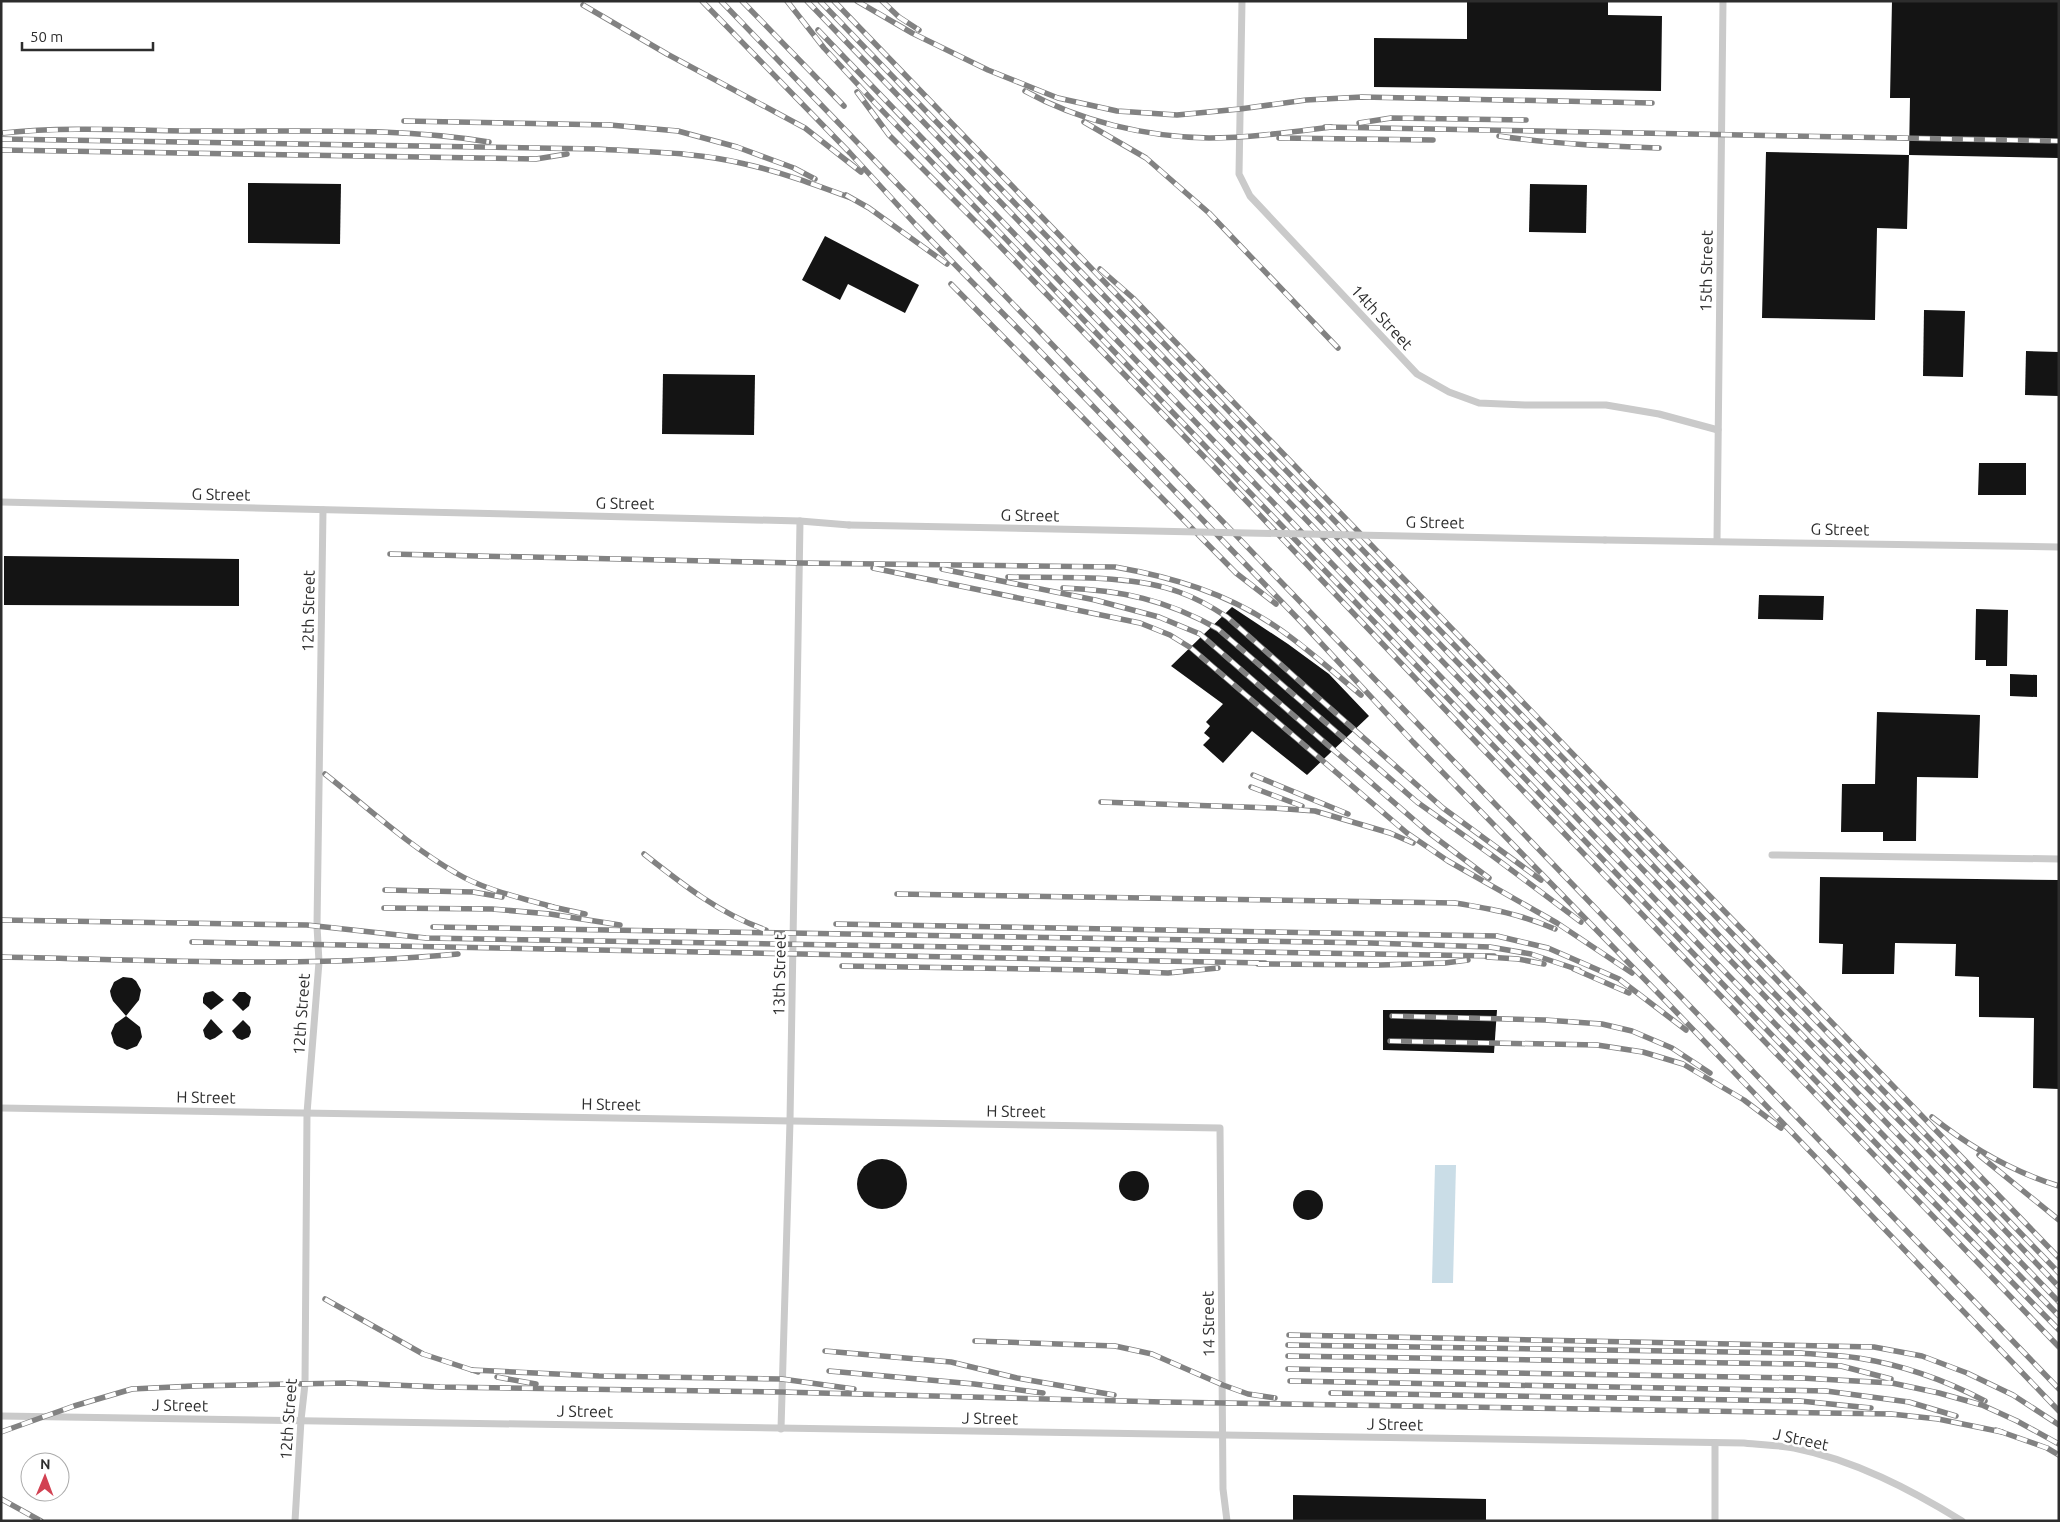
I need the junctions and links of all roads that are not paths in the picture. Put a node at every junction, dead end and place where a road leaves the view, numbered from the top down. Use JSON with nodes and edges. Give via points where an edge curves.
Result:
{"nodes":[{"id":1,"x":1242,"y":1,"type":"edge"},
{"id":2,"x":1723,"y":1,"type":"edge"},
{"id":3,"x":1718,"y":430,"type":"junction"},
{"id":4,"x":1,"y":502,"type":"edge"},
{"id":5,"x":323,"y":510,"type":"junction"},
{"id":6,"x":800,"y":521,"type":"junction"},
{"id":7,"x":1717,"y":541,"type":"junction"},
{"id":8,"x":2059,"y":547,"type":"edge"},
{"id":9,"x":1772,"y":855,"type":"dead end"},
{"id":10,"x":2059,"y":859,"type":"edge"},
{"id":11,"x":1,"y":1108,"type":"edge"},
{"id":12,"x":307,"y":1113,"type":"junction"},
{"id":13,"x":790,"y":1121,"type":"junction"},
{"id":14,"x":1220,"y":1128,"type":"joint"},
{"id":15,"x":1,"y":1416,"type":"edge"},
{"id":16,"x":300,"y":1420,"type":"junction"},
{"id":17,"x":780,"y":1429,"type":"junction"},
{"id":18,"x":1224,"y":1435,"type":"junction"},
{"id":19,"x":1715,"y":1443,"type":"junction"},
{"id":20,"x":295,"y":1521,"type":"edge"},
{"id":21,"x":1227,"y":1521,"type":"edge"},
{"id":22,"x":1715,"y":1521,"type":"edge"},
{"id":23,"x":1962,"y":1521,"type":"edge"}],
"edges":[{"from":1,"to":3,"type":"lane","name":"14th Street","via":[[1239,174],[1250,196],[1417,374],[1448,392],[1479,403],[1606,404]]},
{"from":2,"to":3,"type":"lane","name":"15th Street"},
{"from":3,"to":7,"type":"lane","name":"15th Street"},
{"from":4,"to":5,"type":"lane","name":"G Street"},
{"from":5,"to":6,"type":"lane","name":"G Street"},
{"from":5,"to":12,"type":"lane","name":"12th Street","via":[[319,962]]},
{"from":6,"to":7,"type":"lane","name":"G Street","bridge":true,"via":[[849,525]]},
{"from":6,"to":13,"type":"lane","name":"13th Street"},
{"from":7,"to":8,"type":"lane","name":"G Street"},
{"from":9,"to":10,"type":"lane"},
{"from":11,"to":12,"type":"lane","name":"H Street"},
{"from":12,"to":13,"type":"lane","name":"H Street"},
{"from":12,"to":16,"type":"lane","name":"12th Street","via":[[305,1384]]},
{"from":13,"to":14,"type":"lane","name":"H Street"},
{"from":13,"to":17,"type":"lane","name":"13th Street"},
{"from":14,"to":18,"type":"lane","name":"14 Street"},
{"from":15,"to":16,"type":"lane","name":"J Street"},
{"from":16,"to":17,"type":"lane","name":"J Street"},
{"from":16,"to":20,"type":"lane","name":"12th Street"},
{"from":17,"to":18,"type":"lane","name":"J Street"},
{"from":18,"to":19,"type":"lane","name":"J Street"},
{"from":18,"to":21,"type":"lane","name":"14 Street","via":[[1223,1489]]},
{"from":19,"to":22,"type":"lane"},
{"from":19,"to":23,"type":"lane","name":"J Street","via":[[1794,1448],[1856,1466],[1921,1495]]}]}
